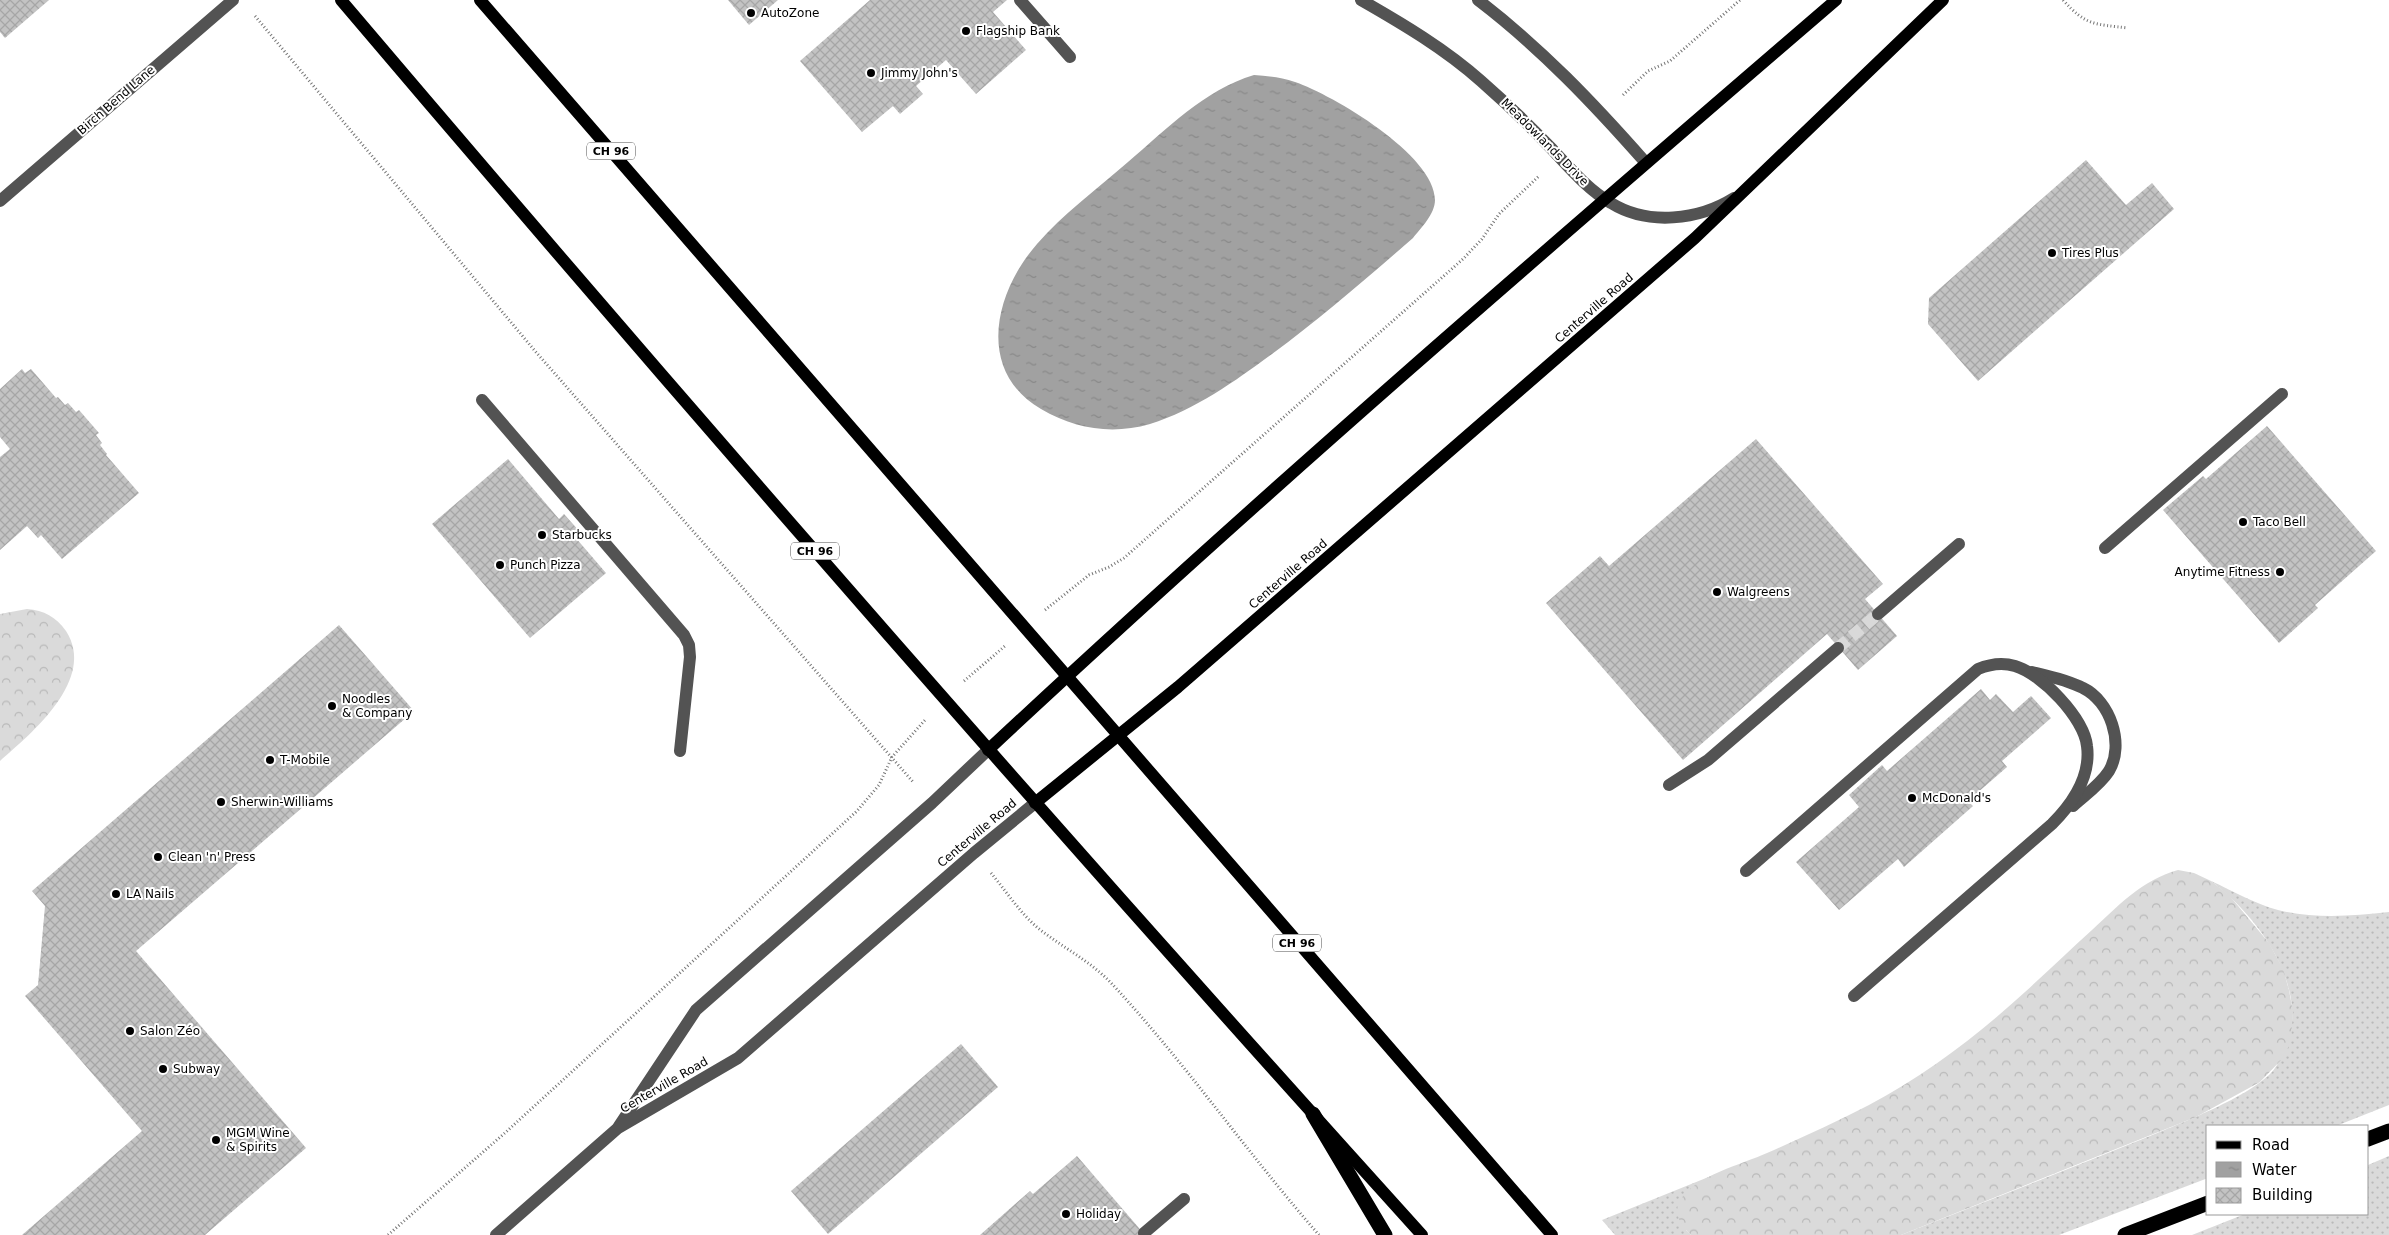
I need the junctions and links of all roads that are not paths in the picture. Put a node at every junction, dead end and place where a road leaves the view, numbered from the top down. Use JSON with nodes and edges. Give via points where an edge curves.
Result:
{"nodes":[{"id":1,"x":232,"y":0,"type":"edge"},
{"id":2,"x":341,"y":0,"type":"edge"},
{"id":3,"x":480,"y":0,"type":"edge"},
{"id":4,"x":1020,"y":0,"type":"edge"},
{"id":5,"x":1362,"y":0,"type":"edge"},
{"id":6,"x":1478,"y":0,"type":"edge"},
{"id":7,"x":1836,"y":0,"type":"edge"},
{"id":8,"x":1943,"y":0,"type":"edge"},
{"id":9,"x":1070,"y":57,"type":"dead end"},
{"id":10,"x":1646,"y":163,"type":"junction"},
{"id":11,"x":1746,"y":190,"type":"junction"},
{"id":12,"x":1605,"y":199,"type":"junction"},
{"id":13,"x":0,"y":201,"type":"edge"},
{"id":14,"x":2282,"y":394,"type":"dead end"},
{"id":15,"x":482,"y":400,"type":"dead end"},
{"id":16,"x":1959,"y":544,"type":"dead end"},
{"id":17,"x":2105,"y":548,"type":"dead end"},
{"id":18,"x":1878,"y":614,"type":"tunnel mouth"},
{"id":19,"x":1838,"y":648,"type":"tunnel mouth"},
{"id":20,"x":2025,"y":670,"type":"junction"},
{"id":21,"x":1066,"y":677,"type":"junction"},
{"id":22,"x":1118,"y":736,"type":"junction"},
{"id":23,"x":988,"y":750,"type":"junction"},
{"id":24,"x":680,"y":751,"type":"dead end"},
{"id":25,"x":1669,"y":785,"type":"dead end"},
{"id":26,"x":1035,"y":803,"type":"junction"},
{"id":27,"x":2052,"y":824,"type":"junction"},
{"id":28,"x":1746,"y":872,"type":"dead end"},
{"id":29,"x":1854,"y":996,"type":"dead end"},
{"id":30,"x":1313,"y":1114,"type":"junction"},
{"id":31,"x":618,"y":1128,"type":"junction"},
{"id":32,"x":2389,"y":1131,"type":"edge"},
{"id":33,"x":2369,"y":1139,"type":"edge"},
{"id":34,"x":1184,"y":1199,"type":"dead end"},
{"id":35,"x":2206,"y":1204,"type":"edge"},
{"id":36,"x":1144,"y":1233,"type":"dead end"},
{"id":37,"x":496,"y":1235,"type":"edge"},
{"id":38,"x":1385,"y":1235,"type":"edge"},
{"id":39,"x":1422,"y":1235,"type":"edge"},
{"id":40,"x":1552,"y":1235,"type":"edge"},
{"id":41,"x":2125,"y":1235,"type":"edge"}],
"edges":[{"from":1,"to":13,"type":"street","name":"Birch Bend Lane"},
{"from":2,"to":23,"type":"main road","number":"CH 96"},
{"from":3,"to":21,"type":"main road","number":"CH 96"},
{"from":4,"to":9,"type":"street"},
{"from":5,"to":12,"type":"street","name":"Meadowlands Drive","via":[[1434,45],[1479,79]]},
{"from":6,"to":10,"type":"street","via":[[1556,66]]},
{"from":7,"to":10,"type":"main road","name":"Centerville Road"},
{"from":8,"to":11,"type":"main road","name":"Centerville Road"},
{"from":10,"to":12,"type":"main road","name":"Centerville Road"},
{"from":11,"to":12,"type":"street","name":"Meadowlands Drive","via":[[1694,216],[1672,218],[1626,210]]},
{"from":11,"to":22,"type":"main road","name":"Centerville Road","via":[[1584,336],[1185,682]]},
{"from":12,"to":21,"type":"main road","name":"Centerville Road"},
{"from":14,"to":17,"type":"street"},
{"from":15,"to":24,"type":"street","via":[[684,635],[690,657]]},
{"from":16,"to":18,"type":"street"},
{"from":19,"to":25,"type":"street","via":[[1708,760]]},
{"from":20,"to":27,"type":"street","via":[[2070,710],[2087,744],[2087,763],[2081,783],[2067,808]]},
{"from":20,"to":27,"type":"street","via":[[2089,691],[2104,707],[2114,736],[2115,755],[2108,772]]},
{"from":20,"to":28,"type":"street","via":[[1996,664],[1970,674]]},
{"from":21,"to":22,"type":"main road","number":"CH 96"},
{"from":21,"to":23,"type":"main road","name":"Centerville Road"},
{"from":22,"to":26,"type":"main road","name":"Centerville Road"},
{"from":22,"to":40,"type":"main road","number":"CH 96"},
{"from":23,"to":26,"type":"main road","number":"CH 96"},
{"from":23,"to":31,"type":"street","name":"Centerville Road","via":[[696,1010]]},
{"from":26,"to":30,"type":"main road","number":"CH 96"},
{"from":26,"to":31,"type":"street","name":"Centerville Road","via":[[974,852],[738,1058]]},
{"from":27,"to":29,"type":"street"},
{"from":30,"to":38,"type":"highway"},
{"from":30,"to":39,"type":"main road","number":"CH 96"},
{"from":31,"to":37,"type":"street","name":"Centerville Road"},
{"from":32,"to":33,"type":"highway"},
{"from":34,"to":36,"type":"street"},
{"from":35,"to":41,"type":"highway"}]}
